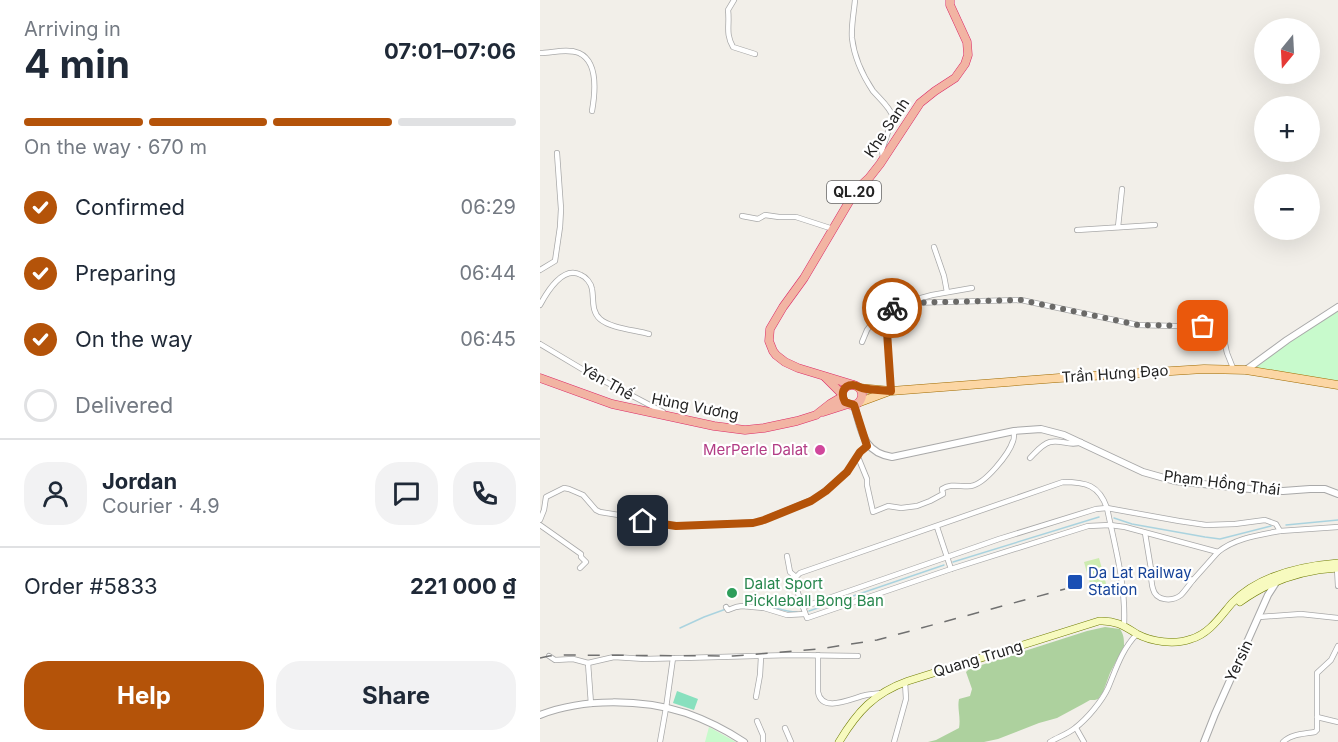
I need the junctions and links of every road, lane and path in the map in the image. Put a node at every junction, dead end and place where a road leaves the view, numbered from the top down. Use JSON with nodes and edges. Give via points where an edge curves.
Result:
{"nodes":[{"id":1,"x":734,"y":0,"type":"edge"},
{"id":2,"x":855,"y":0,"type":"edge"},
{"id":3,"x":950,"y":0,"type":"edge"},
{"id":4,"x":540,"y":53,"type":"edge"},
{"id":5,"x":755,"y":54,"type":"dead end"},
{"id":6,"x":592,"y":111,"type":"dead end"},
{"id":7,"x":557,"y":153,"type":"dead end"},
{"id":8,"x":884,"y":160,"type":"junction"},
{"id":9,"x":1122,"y":189,"type":"dead end"},
{"id":10,"x":742,"y":216,"type":"dead end"},
{"id":11,"x":1155,"y":225,"type":"dead end"},
{"id":12,"x":1119,"y":227,"type":"junction"},
{"id":13,"x":833,"y":229,"type":"junction"},
{"id":14,"x":1077,"y":230,"type":"dead end"},
{"id":15,"x":934,"y":247,"type":"dead end"},
{"id":16,"x":540,"y":270,"type":"edge"},
{"id":17,"x":972,"y":288,"type":"dead end"},
{"id":18,"x":947,"y":292,"type":"junction"},
{"id":19,"x":540,"y":304,"type":"edge"},
{"id":20,"x":899,"y":306,"type":"junction"},
{"id":21,"x":1338,"y":307,"type":"edge"},
{"id":22,"x":886,"y":325,"type":"junction"},
{"id":23,"x":649,"y":334,"type":"dead end"},
{"id":24,"x":862,"y":342,"type":"dead end"},
{"id":25,"x":540,"y":344,"type":"edge"},
{"id":26,"x":1233,"y":368,"type":"junction"},
{"id":27,"x":1246,"y":370,"type":"junction"},
{"id":28,"x":822,"y":374,"type":"junction"},
{"id":29,"x":540,"y":378,"type":"edge"},
{"id":30,"x":1338,"y":385,"type":"edge"},
{"id":31,"x":856,"y":386,"type":"junction"},
{"id":32,"x":891,"y":391,"type":"junction"},
{"id":33,"x":849,"y":400,"type":"junction"},
{"id":34,"x":675,"y":418,"type":"junction"},
{"id":35,"x":1014,"y":431,"type":"junction"},
{"id":36,"x":1081,"y":442,"type":"junction"},
{"id":37,"x":867,"y":446,"type":"junction"},
{"id":38,"x":858,"y":457,"type":"junction"},
{"id":39,"x":1030,"y":458,"type":"dead end"},
{"id":40,"x":1338,"y":494,"type":"edge"},
{"id":41,"x":1107,"y":508,"type":"junction"},
{"id":42,"x":540,"y":520,"type":"edge"},
{"id":43,"x":540,"y":525,"type":"edge"},
{"id":44,"x":1110,"y":525,"type":"junction"},
{"id":45,"x":937,"y":527,"type":"junction"},
{"id":46,"x":1338,"y":527,"type":"edge"},
{"id":47,"x":1280,"y":531,"type":"junction"},
{"id":48,"x":1145,"y":532,"type":"junction"},
{"id":49,"x":1218,"y":552,"type":"junction"},
{"id":50,"x":787,"y":556,"type":"dead end"},
{"id":51,"x":948,"y":558,"type":"junction"},
{"id":52,"x":1338,"y":566,"type":"edge"},
{"id":53,"x":580,"y":568,"type":"dead end"},
{"id":54,"x":951,"y":569,"type":"junction"},
{"id":55,"x":1151,"y":569,"type":"junction"},
{"id":56,"x":1286,"y":572,"type":"junction"},
{"id":57,"x":796,"y":577,"type":"junction"},
{"id":58,"x":1193,"y":580,"type":"junction"},
{"id":59,"x":1277,"y":581,"type":"junction"},
{"id":60,"x":1338,"y":586,"type":"edge"},
{"id":61,"x":803,"y":607,"type":"junction"},
{"id":62,"x":727,"y":608,"type":"dead end"},
{"id":63,"x":805,"y":614,"type":"junction"},
{"id":64,"x":1224,"y":614,"type":"junction"},
{"id":65,"x":1259,"y":617,"type":"junction"},
{"id":66,"x":1338,"y":618,"type":"edge"},
{"id":67,"x":1124,"y":625,"type":"junction"},
{"id":68,"x":1137,"y":634,"type":"junction"},
{"id":69,"x":1338,"y":646,"type":"edge"},
{"id":70,"x":818,"y":655,"type":"junction"},
{"id":71,"x":549,"y":656,"type":"dead end"},
{"id":72,"x":858,"y":656,"type":"dead end"},
{"id":73,"x":761,"y":657,"type":"junction"},
{"id":74,"x":673,"y":658,"type":"junction"},
{"id":75,"x":588,"y":663,"type":"junction"},
{"id":76,"x":905,"y":682,"type":"junction"},
{"id":77,"x":881,"y":693,"type":"junction"},
{"id":78,"x":756,"y":697,"type":"dead end"},
{"id":79,"x":591,"y":704,"type":"junction"},
{"id":80,"x":666,"y":708,"type":"junction"},
{"id":81,"x":540,"y":715,"type":"edge"},
{"id":82,"x":1317,"y":717,"type":"junction"},
{"id":83,"x":756,"y":721,"type":"dead end"},
{"id":84,"x":1338,"y":722,"type":"edge"},
{"id":85,"x":785,"y":728,"type":"dead end"},
{"id":86,"x":1076,"y":728,"type":"junction"},
{"id":87,"x":660,"y":742,"type":"edge"},
{"id":88,"x":744,"y":742,"type":"edge"},
{"id":89,"x":763,"y":742,"type":"edge"},
{"id":90,"x":791,"y":742,"type":"edge"},
{"id":91,"x":839,"y":742,"type":"edge"},
{"id":92,"x":894,"y":742,"type":"edge"},
{"id":93,"x":1050,"y":742,"type":"edge"},
{"id":94,"x":1084,"y":742,"type":"edge"},
{"id":95,"x":1204,"y":742,"type":"edge"},
{"id":96,"x":1283,"y":742,"type":"edge"}],
"edges":[{"from":1,"to":5,"type":"street","via":[[728,10],[729,40],[733,47]]},
{"from":2,"to":8,"type":"street","via":[[852,38],[857,58],[873,90],[893,117],[882,150]]},
{"from":3,"to":8,"type":"highway","name":"Khe Sanh","number":"QL.20","via":[[967,42],[965,64],[955,78],[920,103]]},
{"from":4,"to":6,"type":"street","via":[[570,51],[587,59],[595,78]]},
{"from":7,"to":16,"type":"street","via":[[559,234],[555,261]]},
{"from":8,"to":13,"type":"highway","name":"Khe Sanh","number":"QL.20","via":[[856,190]]},
{"from":9,"to":12,"type":"street"},
{"from":10,"to":13,"type":"street","via":[[796,217]]},
{"from":11,"to":12,"type":"street"},
{"from":12,"to":14,"type":"street"},
{"from":13,"to":28,"type":"highway","name":"Khe Sanh","number":"QL.20","via":[[776,318],[769,341],[785,362]]},
{"from":15,"to":18,"type":"street"},
{"from":17,"to":18,"type":"street"},
{"from":18,"to":20,"type":"street"},
{"from":19,"to":23,"type":"street","via":[[558,280],[576,272],[592,288],[599,319]]},
{"from":20,"to":22,"type":"street","via":[[888,312]]},
{"from":20,"to":26,"type":"street","via":[[1021,300],[1138,325],[1212,327],[1224,336]]},
{"from":21,"to":27,"type":"street"},
{"from":22,"to":24,"type":"street","via":[[870,326]]},
{"from":22,"to":32,"type":"street"},
{"from":25,"to":34,"type":"street","name":"Yên Thế"},
{"from":26,"to":27,"type":"main road","name":"Trần Hưng Đạo"},
{"from":26,"to":32,"type":"main road","name":"Trần Hưng Đạo"},
{"from":27,"to":30,"type":"main road","name":"Trần Hưng Đạo"},
{"from":28,"to":31,"type":"highway","name":"Khe Sanh","number":"QL.20"},
{"from":28,"to":33,"type":"highway","name":"Khe Sanh","number":"QL.20"},
{"from":29,"to":34,"type":"highway","name":"Hùng Vương","via":[[607,402]]},
{"from":31,"to":32,"type":"main road","name":"Trần Hưng Đạo"},
{"from":31,"to":33,"type":"highway","name":"Hùng Vương","via":[[848,386]]},
{"from":31,"to":33,"type":"highway","via":[[862,393]]},
{"from":32,"to":33,"type":"main road","name":"Trần Hưng Đạo"},
{"from":33,"to":34,"type":"highway","name":"Hùng Vương","via":[[830,404],[816,415],[754,430]]},
{"from":33,"to":37,"type":"street"},
{"from":35,"to":36,"type":"street","name":"Phạm Hồng Thái","via":[[1053,431]]},
{"from":35,"to":37,"type":"street","name":"Phạm Hồng Thái","via":[[892,457]]},
{"from":35,"to":38,"type":"street","via":[[1014,440],[1005,455],[982,480],[971,486],[946,486],[943,494],[910,507],[888,506],[873,512],[867,478]]},
{"from":36,"to":39,"type":"street","via":[[1049,442]]},
{"from":36,"to":40,"type":"street","name":"Phạm Hồng Thái","via":[[1143,472],[1175,481],[1283,491],[1325,489]]},
{"from":37,"to":38,"type":"street"},
{"from":38,"to":42,"type":"street","via":[[847,472],[816,498],[758,522],[676,526],[651,523],[600,512],[583,495],[564,488],[546,497]]},
{"from":41,"to":44,"type":"street"},
{"from":41,"to":45,"type":"street","via":[[1103,496],[1095,489],[1063,482]]},
{"from":41,"to":47,"type":"street","via":[[1206,525],[1265,520]]},
{"from":41,"to":51,"type":"street","via":[[1027,530]]},
{"from":43,"to":53,"type":"street","via":[[581,554],[586,562]]},
{"from":44,"to":48,"type":"street"},
{"from":44,"to":54,"type":"street","via":[[1088,526]]},
{"from":44,"to":67,"type":"street","via":[[1122,584]]},
{"from":45,"to":51,"type":"street"},
{"from":45,"to":57,"type":"street"},
{"from":46,"to":47,"type":"street"},
{"from":47,"to":49,"type":"street","via":[[1230,543]]},
{"from":48,"to":49,"type":"street"},
{"from":48,"to":55,"type":"street"},
{"from":49,"to":58,"type":"street"},
{"from":50,"to":57,"type":"street","via":[[790,572]]},
{"from":51,"to":54,"type":"street"},
{"from":51,"to":61,"type":"street"},
{"from":52,"to":56,"type":"main road","via":[[1316,565]]},
{"from":52,"to":59,"type":"main road"},
{"from":52,"to":60,"type":"street"},
{"from":54,"to":63,"type":"street","via":[[807,618]]},
{"from":55,"to":58,"type":"street"},
{"from":55,"to":58,"type":"street","via":[[1153,590],[1162,599],[1183,594]]},
{"from":56,"to":59,"type":"street","name":"Yersin"},
{"from":56,"to":64,"type":"main road","via":[[1250,589]]},
{"from":57,"to":61,"type":"street","via":[[794,582]]},
{"from":59,"to":64,"type":"main road"},
{"from":59,"to":65,"type":"street","name":"Yersin"},
{"from":61,"to":63,"type":"street"},
{"from":62,"to":63,"type":"street","via":[[742,606],[787,615]]},
{"from":64,"to":68,"type":"main road","via":[[1204,633],[1189,640],[1162,641]]},
{"from":65,"to":66,"type":"street","via":[[1300,614]]},
{"from":65,"to":95,"type":"street","name":"Yersin"},
{"from":67,"to":68,"type":"main road","name":"Quang Trung"},
{"from":67,"to":76,"type":"main road","name":"Quang Trung","via":[[1095,622]]},
{"from":68,"to":86,"type":"street","via":[[1100,701]]},
{"from":69,"to":82,"type":"street","via":[[1331,660],[1317,673]]},
{"from":70,"to":72,"type":"street"},
{"from":70,"to":73,"type":"street"},
{"from":70,"to":77,"type":"street","via":[[818,692],[823,702],[837,703]]},
{"from":71,"to":75,"type":"street"},
{"from":73,"to":74,"type":"street"},
{"from":73,"to":78,"type":"street"},
{"from":74,"to":75,"type":"street","via":[[614,657]]},
{"from":74,"to":80,"type":"street"},
{"from":75,"to":79,"type":"street"},
{"from":76,"to":77,"type":"main road","name":"Quang Trung"},
{"from":76,"to":92,"type":"street","via":[[906,699]]},
{"from":77,"to":91,"type":"main road","name":"Quang Trung","via":[[858,714]]},
{"from":79,"to":80,"type":"street"},
{"from":79,"to":81,"type":"street"},
{"from":80,"to":87,"type":"street"},
{"from":80,"to":88,"type":"street","via":[[700,718]]},
{"from":82,"to":84,"type":"street"},
{"from":82,"to":96,"type":"street","via":[[1315,732]]},
{"from":83,"to":89,"type":"street"},
{"from":85,"to":90,"type":"street"},
{"from":86,"to":93,"type":"street"},
{"from":86,"to":94,"type":"street"}]}
